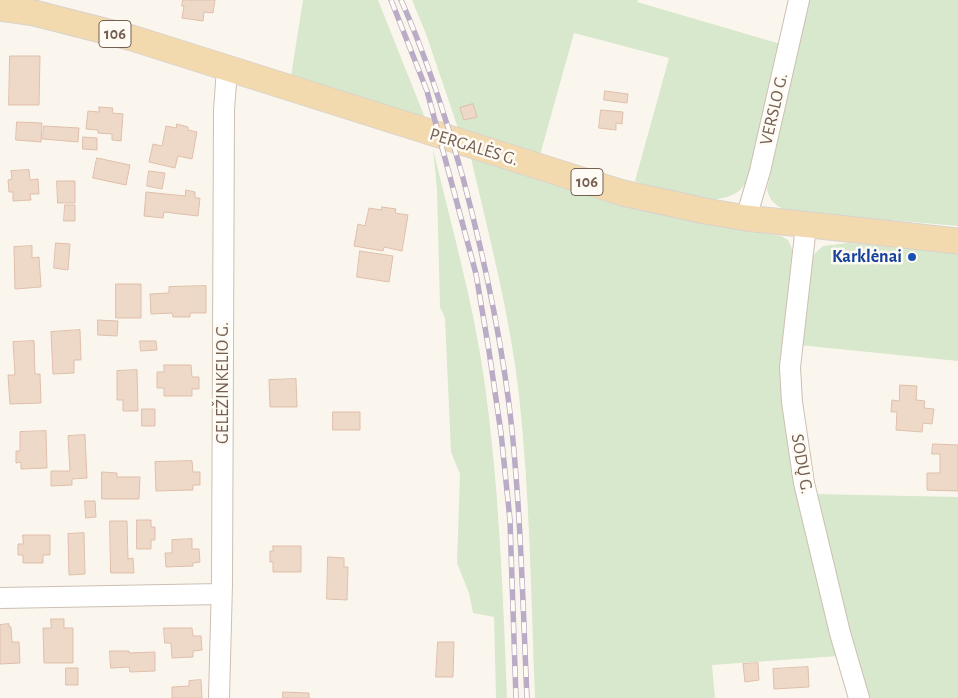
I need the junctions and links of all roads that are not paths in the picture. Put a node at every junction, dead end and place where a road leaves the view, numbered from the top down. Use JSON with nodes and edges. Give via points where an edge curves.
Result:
{"nodes":[{"id":1,"x":799,"y":0,"type":"edge"},
{"id":2,"x":0,"y":8,"type":"edge"},
{"id":3,"x":227,"y":69,"type":"junction"},
{"id":4,"x":746,"y":218,"type":"junction"},
{"id":5,"x":806,"y":226,"type":"junction"},
{"id":6,"x":958,"y":241,"type":"edge"},
{"id":7,"x":221,"y":594,"type":"junction"},
{"id":8,"x":0,"y":598,"type":"edge"},
{"id":9,"x":219,"y":698,"type":"edge"},
{"id":10,"x":859,"y":698,"type":"edge"}],
"edges":[{"from":1,"to":4,"type":"street","name":"VERSLO G."},
{"from":2,"to":3,"type":"main road","name":"PERGALĖS G.","number":"106","via":[[34,13],[132,38]]},
{"from":3,"to":4,"type":"main road","name":"PERGALĖS G.","number":"106","via":[[623,193]]},
{"from":3,"to":7,"type":"street","name":"GELEŽINKELIO G."},
{"from":4,"to":5,"type":"main road","name":"PERGALĖS G.","number":"106"},
{"from":5,"to":6,"type":"main road","name":"PERGALĖS G.","number":"106"},
{"from":5,"to":10,"type":"street","name":"SODŲ G.","via":[[790,367],[796,440],[840,633]]},
{"from":7,"to":8,"type":"street"},
{"from":7,"to":9,"type":"street","name":"GELEŽINKELIO G."}]}
